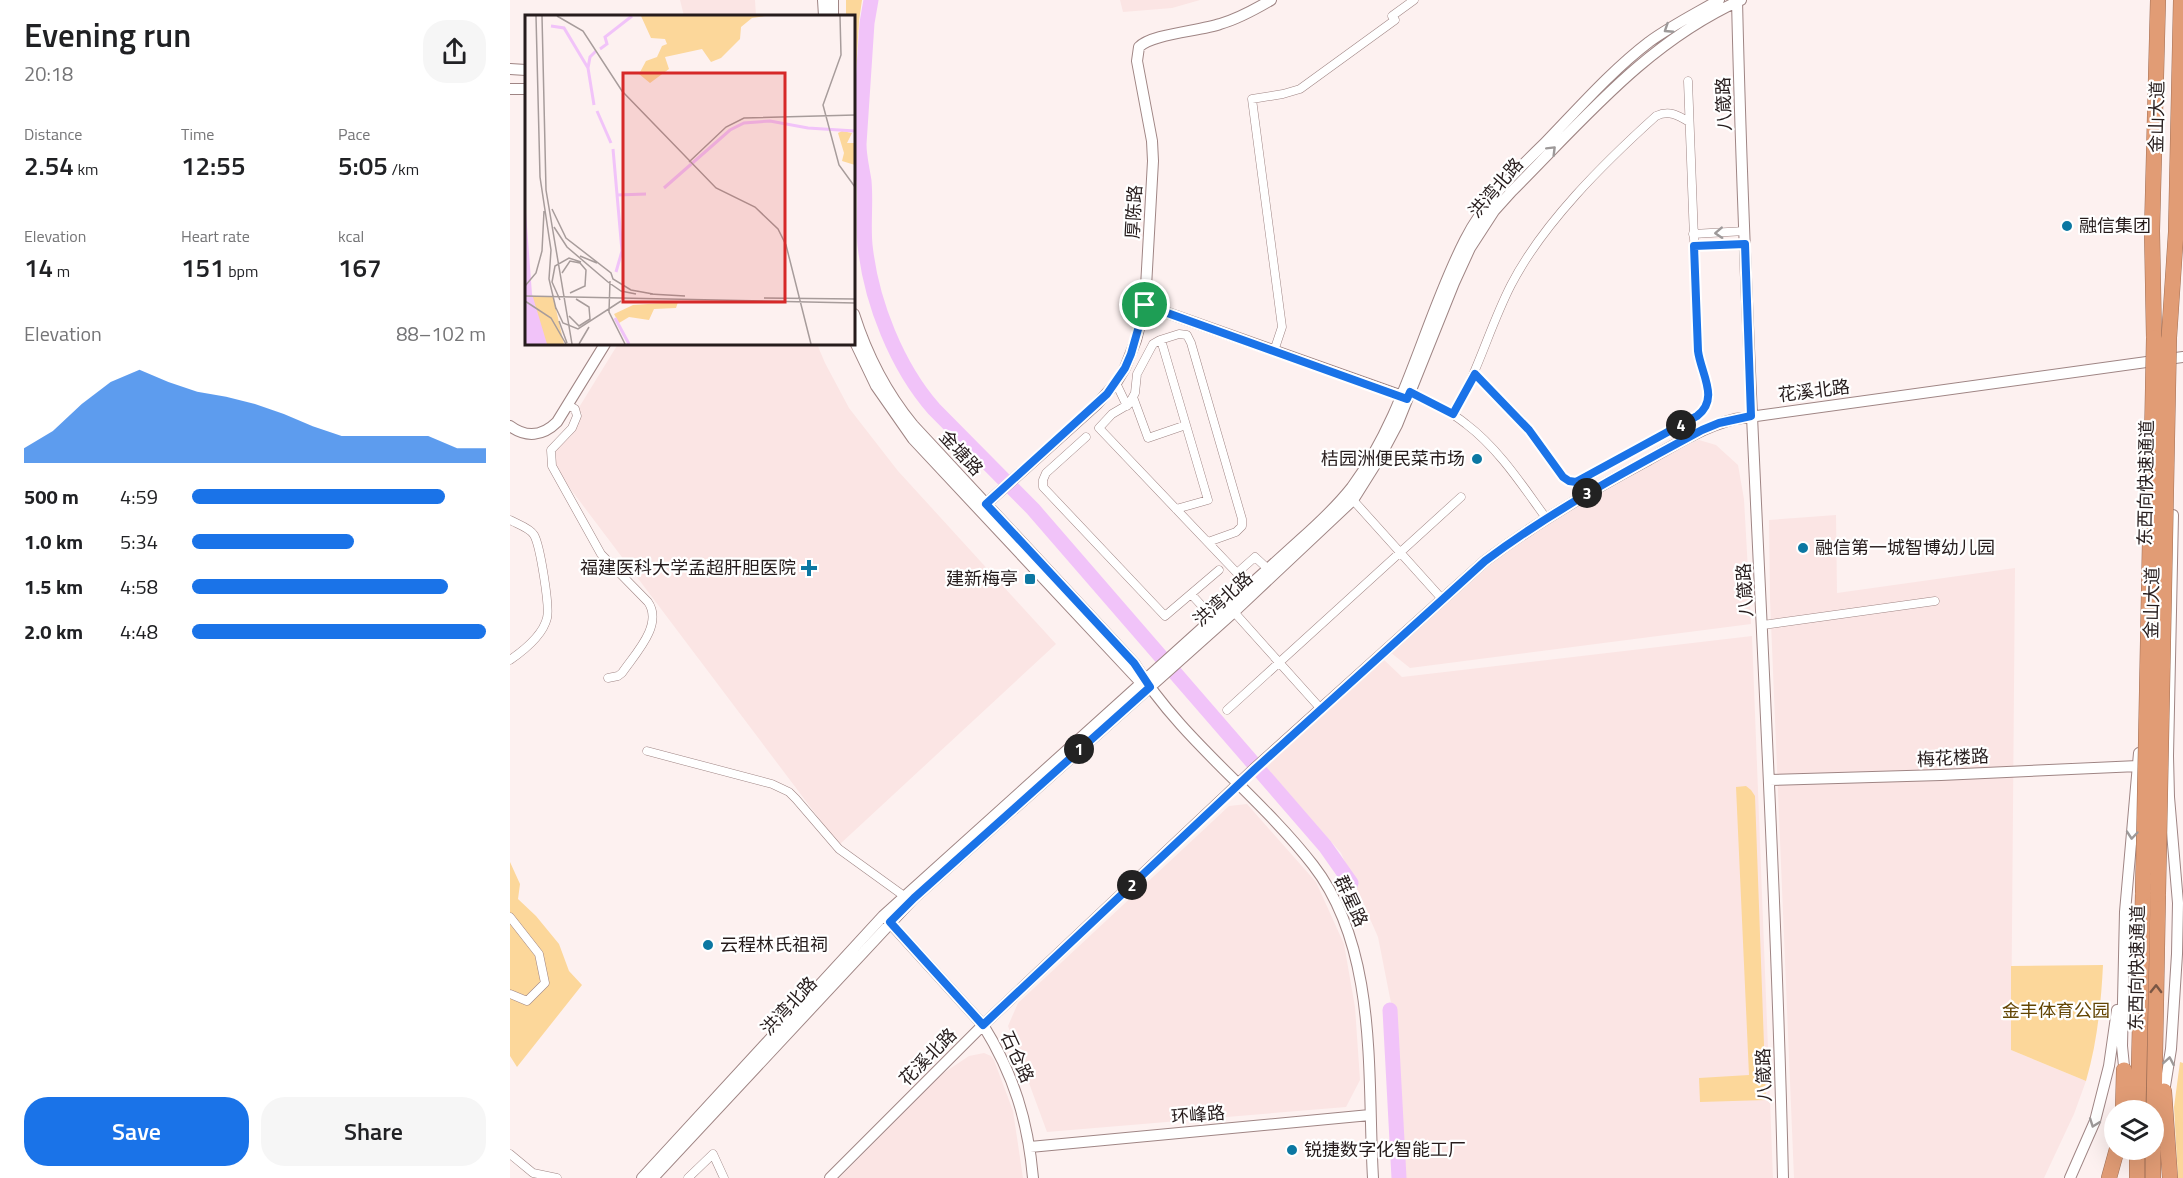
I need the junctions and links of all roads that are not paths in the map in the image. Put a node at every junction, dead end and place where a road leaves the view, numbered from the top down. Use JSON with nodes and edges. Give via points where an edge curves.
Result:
{"nodes":[{"id":1,"x":1271,"y":0,"type":"edge"},
{"id":2,"x":1414,"y":0,"type":"edge"},
{"id":3,"x":1719,"y":0,"type":"edge"},
{"id":4,"x":2152,"y":0,"type":"edge"},
{"id":5,"x":2158,"y":0,"type":"edge"},
{"id":6,"x":2181,"y":0,"type":"edge"},
{"id":7,"x":1739,"y":1,"type":"edge"},
{"id":8,"x":2183,"y":26,"type":"edge"},
{"id":9,"x":510,"y":69,"type":"edge"},
{"id":10,"x":525,"y":70,"type":"edge"},
{"id":11,"x":1688,"y":81,"type":"dead end"},
{"id":12,"x":2180,"y":109,"type":"edge"},
{"id":13,"x":1689,"y":122,"type":"junction"},
{"id":14,"x":1745,"y":231,"type":"junction"},
{"id":15,"x":1693,"y":234,"type":"junction"},
{"id":16,"x":1745,"y":244,"type":"junction"},
{"id":17,"x":1694,"y":246,"type":"junction"},
{"id":18,"x":1145,"y":305,"type":"junction"},
{"id":19,"x":855,"y":316,"type":"edge"},
{"id":20,"x":1161,"y":340,"type":"junction"},
{"id":21,"x":855,"y":342,"type":"edge"},
{"id":22,"x":604,"y":345,"type":"edge"},
{"id":23,"x":1274,"y":351,"type":"junction"},
{"id":24,"x":2179,"y":358,"type":"edge"},
{"id":25,"x":2149,"y":362,"type":"junction"},
{"id":26,"x":1475,"y":374,"type":"junction"},
{"id":27,"x":1116,"y":383,"type":"junction"},
{"id":28,"x":1406,"y":396,"type":"junction"},
{"id":29,"x":1133,"y":397,"type":"junction"},
{"id":30,"x":568,"y":405,"type":"junction"},
{"id":31,"x":1127,"y":406,"type":"junction"},
{"id":32,"x":1453,"y":414,"type":"junction"},
{"id":33,"x":1751,"y":416,"type":"junction"},
{"id":34,"x":1186,"y":425,"type":"junction"},
{"id":35,"x":510,"y":426,"type":"edge"},
{"id":36,"x":1086,"y":436,"type":"dead end"},
{"id":37,"x":1631,"y":453,"type":"junction"},
{"id":38,"x":1620,"y":459,"type":"junction"},
{"id":39,"x":1638,"y":465,"type":"junction"},
{"id":40,"x":1628,"y":471,"type":"junction"},
{"id":41,"x":1461,"y":497,"type":"dead end"},
{"id":42,"x":1353,"y":500,"type":"junction"},
{"id":43,"x":986,"y":504,"type":"junction"},
{"id":44,"x":1176,"y":509,"type":"junction"},
{"id":45,"x":1546,"y":518,"type":"junction"},
{"id":46,"x":510,"y":520,"type":"edge"},
{"id":47,"x":1208,"y":542,"type":"junction"},
{"id":48,"x":1400,"y":552,"type":"junction"},
{"id":49,"x":1268,"y":569,"type":"junction"},
{"id":50,"x":1219,"y":570,"type":"dead end"},
{"id":51,"x":1191,"y":594,"type":"junction"},
{"id":52,"x":1443,"y":600,"type":"junction"},
{"id":53,"x":1935,"y":601,"type":"dead end"},
{"id":54,"x":1234,"y":612,"type":"junction"},
{"id":55,"x":1213,"y":618,"type":"junction"},
{"id":56,"x":1763,"y":625,"type":"junction"},
{"id":57,"x":510,"y":660,"type":"edge"},
{"id":58,"x":1279,"y":662,"type":"junction"},
{"id":59,"x":1169,"y":664,"type":"junction"},
{"id":60,"x":608,"y":678,"type":"dead end"},
{"id":61,"x":1146,"y":685,"type":"junction"},
{"id":62,"x":1160,"y":699,"type":"joint"},
{"id":63,"x":1321,"y":709,"type":"junction"},
{"id":64,"x":1227,"y":710,"type":"dead end"},
{"id":65,"x":647,"y":751,"type":"dead end"},
{"id":66,"x":2138,"y":766,"type":"junction"},
{"id":67,"x":1769,"y":780,"type":"junction"},
{"id":68,"x":1238,"y":785,"type":"junction"},
{"id":69,"x":2150,"y":894,"type":"junction"},
{"id":70,"x":904,"y":896,"type":"junction"},
{"id":71,"x":510,"y":916,"type":"edge"},
{"id":72,"x":887,"y":919,"type":"junction"},
{"id":73,"x":2177,"y":954,"type":"junction"},
{"id":74,"x":2124,"y":962,"type":"junction"},
{"id":75,"x":510,"y":994,"type":"edge"},
{"id":76,"x":2183,"y":1002,"type":"edge"},
{"id":77,"x":983,"y":1025,"type":"junction"},
{"id":78,"x":2124,"y":1070,"type":"junction"},
{"id":79,"x":2164,"y":1091,"type":"junction"},
{"id":80,"x":2123,"y":1100,"type":"edge"},
{"id":81,"x":2129,"y":1100,"type":"edge"},
{"id":82,"x":2139,"y":1100,"type":"edge"},
{"id":83,"x":2154,"y":1100,"type":"edge"},
{"id":84,"x":2161,"y":1100,"type":"edge"},
{"id":85,"x":1370,"y":1115,"type":"junction"},
{"id":86,"x":1030,"y":1147,"type":"junction"},
{"id":87,"x":510,"y":1154,"type":"edge"},
{"id":88,"x":2114,"y":1160,"type":"edge"},
{"id":89,"x":2142,"y":1160,"type":"edge"},
{"id":90,"x":2146,"y":1160,"type":"edge"},
{"id":91,"x":557,"y":1178,"type":"edge"},
{"id":92,"x":642,"y":1178,"type":"edge"},
{"id":93,"x":653,"y":1178,"type":"edge"},
{"id":94,"x":688,"y":1178,"type":"edge"},
{"id":95,"x":724,"y":1178,"type":"edge"},
{"id":96,"x":830,"y":1178,"type":"edge"},
{"id":97,"x":1033,"y":1178,"type":"edge"},
{"id":98,"x":1373,"y":1178,"type":"edge"},
{"id":99,"x":1783,"y":1178,"type":"edge"},
{"id":100,"x":2070,"y":1178,"type":"edge"},
{"id":101,"x":2109,"y":1178,"type":"edge"},
{"id":102,"x":2137,"y":1178,"type":"edge"},
{"id":103,"x":2153,"y":1178,"type":"edge"},
{"id":104,"x":2170,"y":1178,"type":"edge"}],
"edges":[{"from":1,"to":18,"type":"main road","name":"厚陈路","via":[[1222,24],[1151,39],[1139,47],[1137,60],[1153,152]]},
{"from":2,"to":23,"type":"street","via":[[1392,16],[1395,20],[1300,89],[1252,99],[1282,327]]},
{"from":3,"to":28,"type":"main road","name":"洪湾北路","one_way":true,"via":[[1637,52],[1491,198],[1455,260]]},
{"from":4,"to":25,"type":"main road","name":"金山大道"},
{"from":5,"to":69,"type":"highway","name":"东西向快速通道","bridge":true,"via":[[2152,231]]},
{"from":6,"to":69,"type":"highway","name":"东西向快速通道","bridge":true,"via":[[2176,232],[2168,350]]},
{"from":7,"to":14,"type":"main road","name":"八箴路"},
{"from":28,"to":7,"type":"main road","name":"洪湾北路","one_way":true,"via":[[1463,262],[1502,201],[1642,62],[1697,23]]},
{"from":8,"to":12,"type":"main road","name":"金山大道","via":[[2177,78]]},
{"from":9,"to":10,"type":"main road"},
{"from":11,"to":13,"type":"street"},
{"from":12,"to":24,"type":"main road","name":"金山大道"},
{"from":13,"to":15,"type":"street"},
{"from":13,"to":26,"type":"street","via":[[1670,113],[1656,116],[1567,206],[1517,273]]},
{"from":14,"to":15,"type":"street","one_way":true},
{"from":14,"to":16,"type":"main road","name":"八箴路"},
{"from":15,"to":17,"type":"street"},
{"from":16,"to":17,"type":"street"},
{"from":16,"to":33,"type":"main road","name":"八箴路"},
{"from":17,"to":37,"type":"street","via":[[1698,351],[1709,391],[1708,404],[1697,416]]},
{"from":18,"to":23,"type":"main road"},
{"from":18,"to":27,"type":"main road","name":"厚陈路","via":[[1134,347]]},
{"from":19,"to":43,"type":"main road","name":"金塘路","via":[[877,371],[897,404]]},
{"from":20,"to":29,"type":"street","via":[[1150,348],[1137,374]]},
{"from":20,"to":34,"type":"street"},
{"from":20,"to":47,"type":"street","via":[[1183,334],[1189,338],[1242,519],[1240,530]]},
{"from":21,"to":61,"type":"main road","name":"金塘路","via":[[876,386],[914,439]]},
{"from":22,"to":30,"type":"main road"},
{"from":23,"to":28,"type":"main road"},
{"from":24,"to":25,"type":"main road","name":"花溪北路"},
{"from":24,"to":73,"type":"main road","name":"金山大道","via":[[2168,756],[2178,903]]},
{"from":25,"to":33,"type":"main road","name":"花溪北路"},
{"from":25,"to":66,"type":"main road","name":"金山大道"},
{"from":26,"to":32,"type":"street"},
{"from":26,"to":38,"type":"street","via":[[1525,425],[1566,479],[1580,481]]},
{"from":27,"to":31,"type":"street"},
{"from":27,"to":43,"type":"main road","name":"厚陈路"},
{"from":28,"to":32,"type":"street"},
{"from":28,"to":42,"type":"main road","name":"洪湾北路","via":[[1397,425]]},
{"from":28,"to":49,"type":"main road","name":"洪湾北路","via":[[1351,487],[1317,525]]},
{"from":29,"to":31,"type":"street"},
{"from":29,"to":34,"type":"street","via":[[1148,438]]},
{"from":30,"to":35,"type":"main road","via":[[557,422],[544,432],[528,434]]},
{"from":30,"to":60,"type":"street","via":[[577,416],[572,428],[551,450],[552,466],[601,554],[648,602],[652,611],[647,637],[622,673]]},
{"from":31,"to":44,"type":"street","via":[[1099,428]]},
{"from":32,"to":45,"type":"street","via":[[1502,458]]},
{"from":33,"to":39,"type":"main road","name":"花溪北路","via":[[1712,426]]},
{"from":33,"to":56,"type":"main road","name":"八箴路"},
{"from":34,"to":44,"type":"street","via":[[1208,500]]},
{"from":36,"to":51,"type":"street","via":[[1046,472],[1044,490],[1165,616]]},
{"from":37,"to":38,"type":"street"},
{"from":37,"to":39,"type":"street"},
{"from":38,"to":40,"type":"street"},
{"from":39,"to":40,"type":"main road","name":"花溪北路"},
{"from":40,"to":45,"type":"main road","name":"花溪北路"},
{"from":41,"to":48,"type":"street"},
{"from":42,"to":48,"type":"street"},
{"from":42,"to":54,"type":"main road","name":"洪湾北路"},
{"from":43,"to":61,"type":"main road","name":"金塘路","via":[[1134,663]]},
{"from":44,"to":47,"type":"street"},
{"from":45,"to":52,"type":"main road","name":"花溪北路","via":[[1485,561]]},
{"from":46,"to":57,"type":"street","via":[[535,537],[548,617],[542,630]]},
{"from":47,"to":49,"type":"street","via":[[1237,573],[1255,557]]},
{"from":48,"to":52,"type":"street"},
{"from":48,"to":58,"type":"street"},
{"from":49,"to":55,"type":"main road","name":"洪湾北路"},
{"from":50,"to":51,"type":"street"},
{"from":51,"to":55,"type":"street"},
{"from":52,"to":63,"type":"main road","name":"花溪北路"},
{"from":53,"to":56,"type":"street"},
{"from":54,"to":58,"type":"street"},
{"from":54,"to":59,"type":"main road","name":"洪湾北路"},
{"from":55,"to":59,"type":"main road","name":"洪湾北路"},
{"from":56,"to":67,"type":"main road","name":"八箴路"},
{"from":58,"to":63,"type":"street"},
{"from":58,"to":64,"type":"street"},
{"from":59,"to":61,"type":"main road","name":"洪湾北路"},
{"from":61,"to":62,"type":"main road","name":"金塘路"},
{"from":61,"to":70,"type":"main road","name":"洪湾北路"},
{"from":61,"to":72,"type":"main road","name":"洪湾北路"},
{"from":62,"to":68,"type":"main road","name":"群星路"},
{"from":63,"to":68,"type":"main road","name":"花溪北路"},
{"from":65,"to":70,"type":"street","via":[[781,788],[796,799],[839,849]]},
{"from":66,"to":67,"type":"main road","name":"梅花楼路"},
{"from":66,"to":74,"type":"main road","name":"金山大道","one_way":true},
{"from":67,"to":99,"type":"main road","name":"八箴路"},
{"from":68,"to":77,"type":"main road","name":"花溪北路"},
{"from":68,"to":85,"type":"main road","name":"群星路","via":[[1314,866],[1346,927],[1363,990]]},
{"from":69,"to":82,"type":"highway","name":"东西向快速通道"},
{"from":83,"to":69,"type":"highway","name":"东西向快速通道","one_way":true},
{"from":70,"to":72,"type":"main road","name":"洪湾北路"},
{"from":71,"to":75,"type":"street","via":[[539,954],[545,983],[527,1001]]},
{"from":72,"to":77,"type":"main road","name":"石仓路"},
{"from":72,"to":92,"type":"main road","name":"洪湾北路"},
{"from":72,"to":93,"type":"main road","name":"洪湾北路"},
{"from":73,"to":76,"type":"main road"},
{"from":79,"to":73,"type":"main road","name":"金山大道","one_way":true,"via":[[2175,1007]]},
{"from":74,"to":78,"type":"main road","name":"金山大道"},
{"from":74,"to":100,"type":"main road","one_way":true,"via":[[2103,1091],[2095,1121]]},
{"from":77,"to":86,"type":"main road","name":"石仓路","via":[[1016,1092]]},
{"from":77,"to":96,"type":"main road","name":"花溪北路"},
{"from":78,"to":80,"type":"highway"},
{"from":78,"to":81,"type":"main road","name":"金山大道"},
{"from":79,"to":84,"type":"main road","name":"金山大道"},
{"from":79,"to":104,"type":"highway"},
{"from":85,"to":86,"type":"main road","name":"环峰路"},
{"from":85,"to":98,"type":"main road","name":"群星路"},
{"from":86,"to":97,"type":"main road","name":"石仓路"},
{"from":87,"to":91,"type":"street","via":[[533,1173]]},
{"from":88,"to":101,"type":"highway"},
{"from":89,"to":102,"type":"highway","name":"金山大道"},
{"from":90,"to":103,"type":"highway","name":"金山大道"},
{"from":94,"to":95,"type":"street","via":[[713,1154]]}]}
